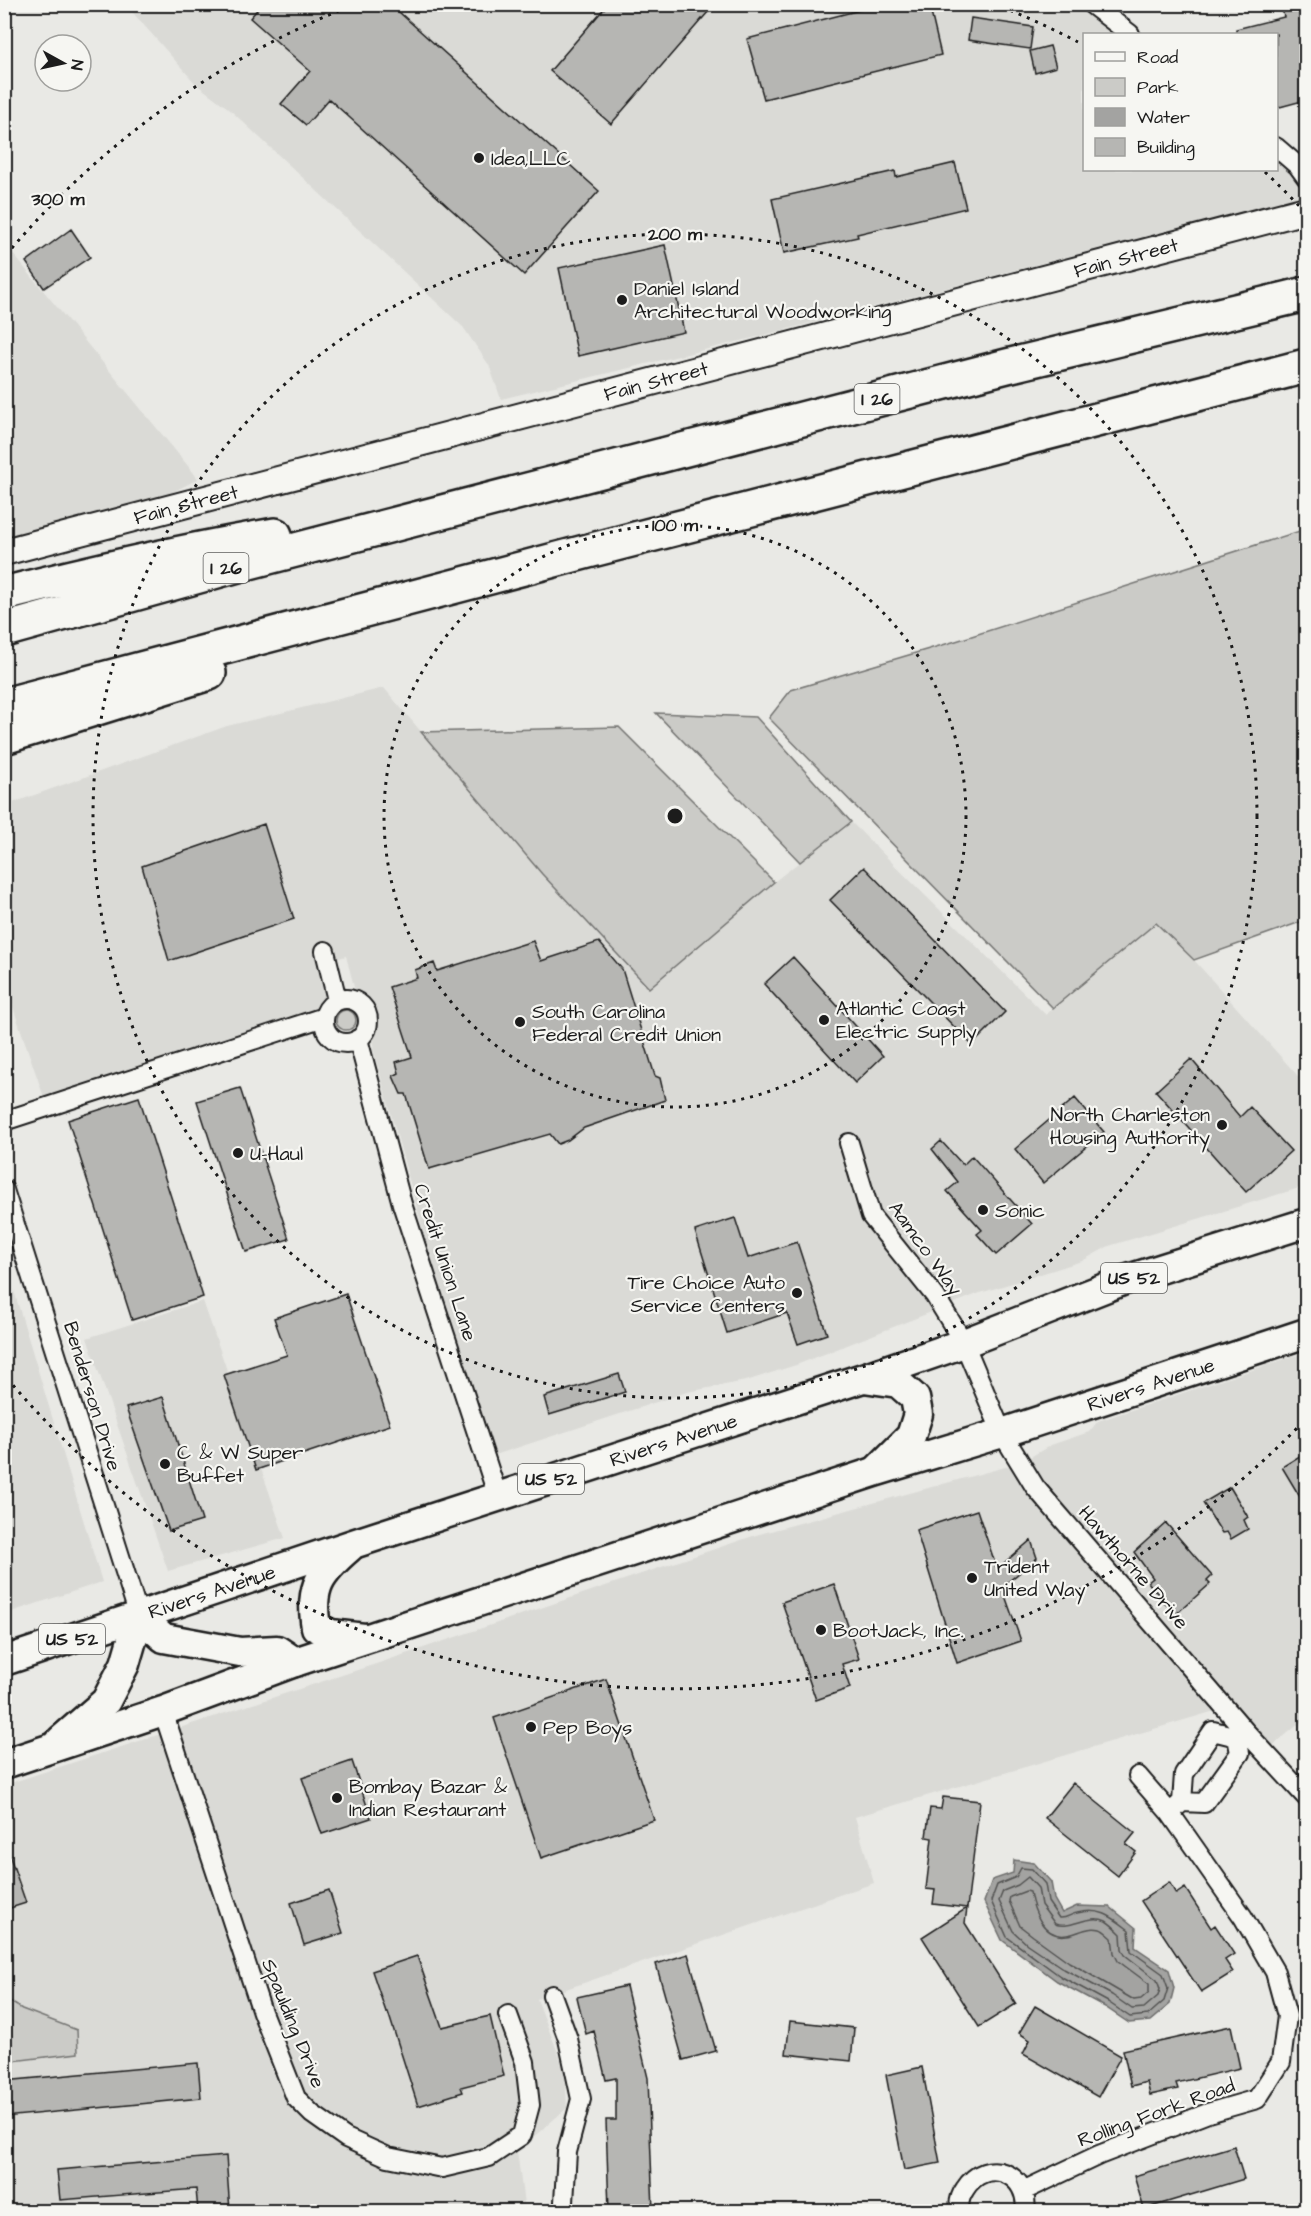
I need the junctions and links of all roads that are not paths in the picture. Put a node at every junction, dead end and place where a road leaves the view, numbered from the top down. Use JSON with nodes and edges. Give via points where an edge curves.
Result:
{"nodes":[{"id":1,"x":1091,"y":4,"type":"edge"},
{"id":2,"x":1129,"y":33,"type":"edge"},
{"id":3,"x":1278,"y":149,"type":"edge"},
{"id":4,"x":1306,"y":177,"type":"edge"},
{"id":5,"x":1306,"y":210,"type":"edge"},
{"id":6,"x":1306,"y":294,"type":"edge"},
{"id":7,"x":1306,"y":366,"type":"edge"},
{"id":8,"x":449,"y":510,"type":"junction"},
{"id":9,"x":4,"y":552,"type":"edge"},
{"id":10,"x":492,"y":576,"type":"junction"},
{"id":11,"x":4,"y":594,"type":"edge"},
{"id":12,"x":4,"y":630,"type":"edge"},
{"id":13,"x":4,"y":705,"type":"edge"},
{"id":14,"x":4,"y":737,"type":"edge"},
{"id":15,"x":325,"y":951,"type":"dead end"},
{"id":16,"x":337,"y":1000,"type":"junction"},
{"id":17,"x":324,"y":1017,"type":"junction"},
{"id":18,"x":358,"y":1039,"type":"junction"},
{"id":19,"x":4,"y":1120,"type":"edge"},
{"id":20,"x":849,"y":1143,"type":"dead end"},
{"id":21,"x":4,"y":1190,"type":"edge"},
{"id":22,"x":1306,"y":1223,"type":"edge"},
{"id":23,"x":1306,"y":1333,"type":"edge"},
{"id":24,"x":964,"y":1343,"type":"junction"},
{"id":25,"x":863,"y":1378,"type":"junction"},
{"id":26,"x":1002,"y":1433,"type":"junction"},
{"id":27,"x":874,"y":1472,"type":"junction"},
{"id":28,"x":498,"y":1497,"type":"junction"},
{"id":29,"x":356,"y":1543,"type":"junction"},
{"id":30,"x":139,"y":1616,"type":"junction"},
{"id":31,"x":368,"y":1639,"type":"junction"},
{"id":32,"x":4,"y":1661,"type":"edge"},
{"id":33,"x":295,"y":1662,"type":"junction"},
{"id":34,"x":163,"y":1711,"type":"junction"},
{"id":35,"x":1241,"y":1734,"type":"junction"},
{"id":36,"x":52,"y":1748,"type":"junction"},
{"id":37,"x":4,"y":1764,"type":"edge"},
{"id":38,"x":1138,"y":1776,"type":"dead end"},
{"id":39,"x":1306,"y":1797,"type":"edge"},
{"id":40,"x":1176,"y":1808,"type":"junction"},
{"id":41,"x":552,"y":1995,"type":"dead end"},
{"id":42,"x":508,"y":2015,"type":"dead end"},
{"id":43,"x":1023,"y":2191,"type":"junction"},
{"id":44,"x":565,"y":2211,"type":"edge"},
{"id":45,"x":960,"y":2211,"type":"edge"},
{"id":46,"x":1025,"y":2211,"type":"edge"}],
"edges":[{"from":1,"to":2,"type":"street"},
{"from":3,"to":4,"type":"street"},
{"from":5,"to":9,"type":"street","name":"Fain Street"},
{"from":6,"to":8,"type":"highway","number":"I 26","via":[[1007,366]]},
{"from":7,"to":10,"type":"highway"},
{"from":8,"to":11,"type":"highway","via":[[368,519],[190,550]]},
{"from":8,"to":12,"type":"highway","number":"I 26"},
{"from":10,"to":13,"type":"highway"},
{"from":10,"to":14,"type":"highway","via":[[414,607]]},
{"from":15,"to":16,"type":"street"},
{"from":16,"to":17,"type":"street"},
{"from":16,"to":18,"type":"street","via":[[358,1003],[366,1014],[366,1028]]},
{"from":17,"to":18,"type":"street","via":[[331,1037],[344,1042]]},
{"from":17,"to":19,"type":"street"},
{"from":18,"to":28,"type":"street","name":"Credit Union Lane","via":[[402,1204]]},
{"from":20,"to":24,"type":"street","name":"Aamco Way","via":[[871,1216],[935,1296]]},
{"from":21,"to":30,"type":"street","name":"Benderson Drive"},
{"from":22,"to":24,"type":"main road","name":"Rivers Avenue","number":"US 52","via":[[1125,1280]]},
{"from":23,"to":26,"type":"main road","name":"Rivers Avenue"},
{"from":24,"to":25,"type":"main road","name":"Rivers Avenue","number":"US 52"},
{"from":24,"to":26,"type":"street","name":"Hawthorne Drive"},
{"from":25,"to":27,"type":"main road","via":[[898,1383],[915,1398],[918,1414],[911,1436]]},
{"from":25,"to":28,"type":"main road","name":"Rivers Avenue","number":"US 52"},
{"from":26,"to":27,"type":"main road","name":"Rivers Avenue"},
{"from":26,"to":35,"type":"street","name":"Hawthorne Drive","via":[[1035,1487]]},
{"from":27,"to":31,"type":"main road","name":"Rivers Avenue"},
{"from":28,"to":29,"type":"main road","name":"Rivers Avenue","number":"US 52"},
{"from":29,"to":30,"type":"main road","name":"Rivers Avenue","number":"US 52"},
{"from":29,"to":31,"type":"main road","via":[[332,1563],[317,1584],[312,1605],[316,1627],[331,1634]]},
{"from":30,"to":32,"type":"main road","name":"Rivers Avenue","number":"US 52"},
{"from":30,"to":33,"type":"main road","via":[[164,1638],[240,1652],[277,1650]]},
{"from":30,"to":36,"type":"main road","via":[[125,1664],[106,1701]]},
{"from":31,"to":33,"type":"main road","name":"Rivers Avenue"},
{"from":33,"to":34,"type":"main road","name":"Rivers Avenue"},
{"from":34,"to":36,"type":"main road","name":"Rivers Avenue"},
{"from":34,"to":42,"type":"street","name":"Spaulding Drive","via":[[263,2016],[296,2098],[312,2114],[346,2138],[388,2157],[442,2168],[489,2157],[522,2135],[530,2105],[525,2062]]},
{"from":35,"to":39,"type":"street","name":"Hawthorne Drive"},
{"from":35,"to":40,"type":"street","via":[[1240,1753],[1204,1803]]},
{"from":35,"to":40,"type":"street","via":[[1213,1731],[1184,1774]]},
{"from":36,"to":37,"type":"main road","name":"Rivers Avenue"},
{"from":38,"to":40,"type":"street","name":"Rolling Fork Road"},
{"from":40,"to":43,"type":"street","name":"Rolling Fork Road","via":[[1275,1972],[1287,2016],[1281,2062],[1257,2099],[1099,2154]]},
{"from":41,"to":44,"type":"street","via":[[568,2039],[581,2099],[567,2151]]},
{"from":43,"to":45,"type":"street","via":[[1001,2172],[980,2173],[960,2196]]},
{"from":43,"to":46,"type":"street"}]}
